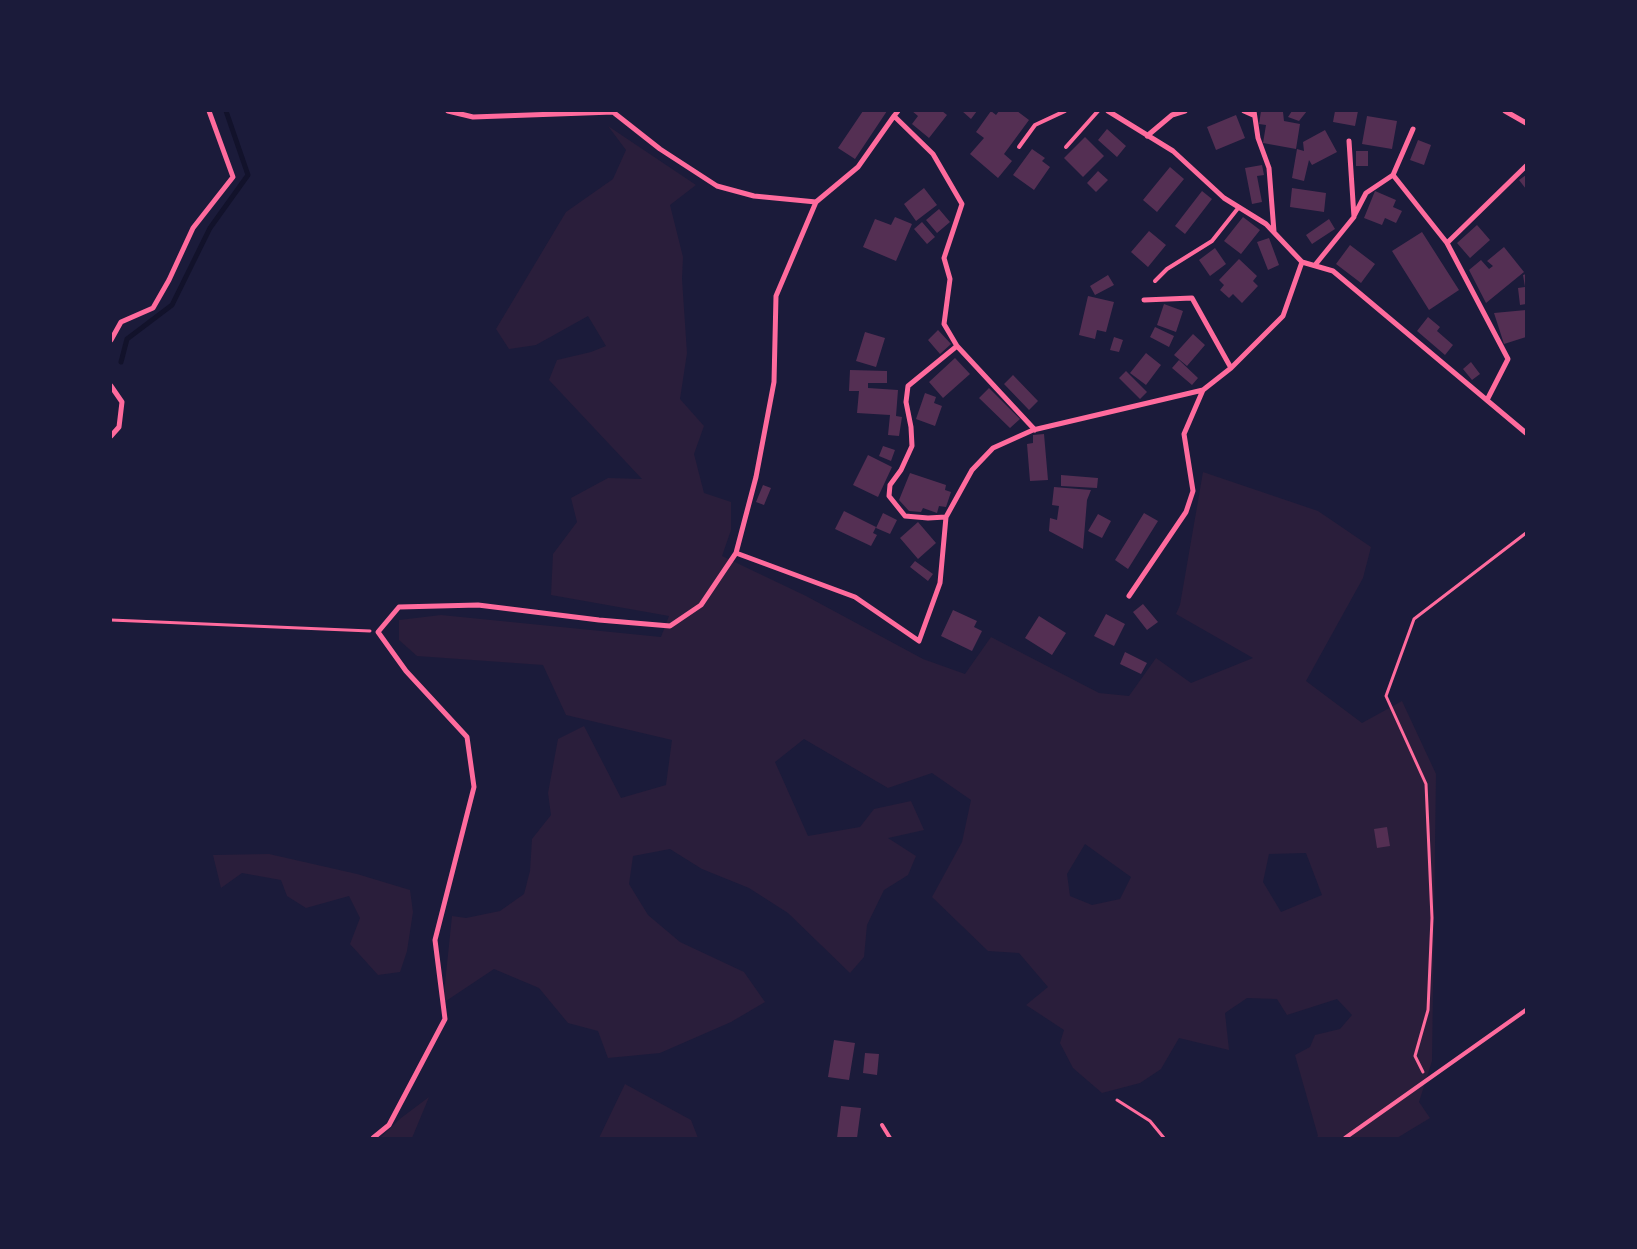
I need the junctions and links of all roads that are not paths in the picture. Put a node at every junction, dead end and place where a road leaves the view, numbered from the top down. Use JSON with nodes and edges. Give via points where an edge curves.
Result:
{"nodes":[{"id":1,"x":209,"y":111,"type":"edge"},
{"id":2,"x":448,"y":111,"type":"edge"},
{"id":3,"x":1065,"y":111,"type":"edge"},
{"id":4,"x":1098,"y":111,"type":"edge"},
{"id":5,"x":1108,"y":111,"type":"edge"},
{"id":6,"x":1185,"y":111,"type":"edge"},
{"id":7,"x":1244,"y":111,"type":"edge"},
{"id":8,"x":1505,"y":111,"type":"edge"},
{"id":9,"x":1254,"y":113,"type":"edge"},
{"id":10,"x":896,"y":114,"type":"edge"},
{"id":11,"x":1526,"y":123,"type":"edge"},
{"id":12,"x":1412,"y":129,"type":"dead end"},
{"id":13,"x":1147,"y":136,"type":"junction"},
{"id":14,"x":1349,"y":141,"type":"dead end"},
{"id":15,"x":1019,"y":147,"type":"dead end"},
{"id":16,"x":1066,"y":147,"type":"dead end"},
{"id":17,"x":1526,"y":166,"type":"edge"},
{"id":18,"x":1393,"y":175,"type":"junction"},
{"id":19,"x":816,"y":202,"type":"junction"},
{"id":20,"x":1239,"y":207,"type":"junction"},
{"id":21,"x":1354,"y":216,"type":"junction"},
{"id":22,"x":1274,"y":232,"type":"junction"},
{"id":23,"x":1447,"y":243,"type":"junction"},
{"id":24,"x":1302,"y":262,"type":"junction"},
{"id":25,"x":1315,"y":266,"type":"junction"},
{"id":26,"x":1155,"y":281,"type":"dead end"},
{"id":27,"x":1144,"y":300,"type":"dead end"},
{"id":28,"x":111,"y":340,"type":"edge"},
{"id":29,"x":957,"y":346,"type":"junction"},
{"id":30,"x":1231,"y":368,"type":"junction"},
{"id":31,"x":111,"y":386,"type":"edge"},
{"id":32,"x":1204,"y":390,"type":"junction"},
{"id":33,"x":1487,"y":400,"type":"junction"},
{"id":34,"x":1035,"y":430,"type":"junction"},
{"id":35,"x":1526,"y":432,"type":"edge"},
{"id":36,"x":111,"y":436,"type":"edge"},
{"id":37,"x":946,"y":517,"type":"junction"},
{"id":38,"x":736,"y":553,"type":"junction"},
{"id":39,"x":1128,"y":596,"type":"dead end"},
{"id":40,"x":1526,"y":1010,"type":"edge"},
{"id":41,"x":882,"y":1124,"type":"dead end"},
{"id":42,"x":373,"y":1138,"type":"edge"},
{"id":43,"x":890,"y":1138,"type":"edge"},
{"id":44,"x":1345,"y":1138,"type":"edge"}],
"edges":[{"from":1,"to":28,"type":"street","via":[[233,177],[193,228],[153,308],[121,322]]},
{"from":2,"to":19,"type":"street","via":[[473,117],[613,112],[660,149],[717,186],[754,196]]},
{"from":3,"to":15,"type":"lane","via":[[1035,125]]},
{"from":4,"to":16,"type":"lane"},
{"from":5,"to":13,"type":"street"},
{"from":6,"to":13,"type":"street","via":[[1172,115]]},
{"from":7,"to":9,"type":"street"},
{"from":8,"to":11,"type":"street"},
{"from":9,"to":22,"type":"street","via":[[1258,138],[1269,168]]},
{"from":10,"to":19,"type":"street","via":[[858,167]]},
{"from":10,"to":29,"type":"street","via":[[933,154],[962,204],[944,258],[950,279],[944,324]]},
{"from":12,"to":18,"type":"street"},
{"from":13,"to":20,"type":"street","via":[[1173,151],[1224,198]]},
{"from":14,"to":21,"type":"street"},
{"from":17,"to":23,"type":"street"},
{"from":18,"to":21,"type":"street","via":[[1366,193]]},
{"from":18,"to":23,"type":"street"},
{"from":19,"to":38,"type":"street","via":[[776,296],[774,382],[756,477]]},
{"from":20,"to":22,"type":"street"},
{"from":20,"to":26,"type":"lane","via":[[1212,241],[1167,269]]},
{"from":21,"to":25,"type":"street"},
{"from":22,"to":24,"type":"street"},
{"from":23,"to":33,"type":"street","via":[[1508,360]]},
{"from":24,"to":25,"type":"street"},
{"from":24,"to":30,"type":"street","via":[[1283,316]]},
{"from":25,"to":33,"type":"street","via":[[1333,271]]},
{"from":27,"to":30,"type":"street","via":[[1192,298]]},
{"from":29,"to":34,"type":"street"},
{"from":29,"to":37,"type":"street","via":[[908,386],[906,402],[912,427],[912,446],[890,485],[889,496],[905,516]]},
{"from":30,"to":32,"type":"street"},
{"from":31,"to":36,"type":"street","via":[[122,402],[119,427]]},
{"from":32,"to":34,"type":"street"},
{"from":32,"to":39,"type":"street","via":[[1184,434],[1193,491],[1186,512]]},
{"from":33,"to":35,"type":"street"},
{"from":34,"to":37,"type":"street","via":[[993,448],[972,470]]},
{"from":37,"to":38,"type":"street","via":[[940,583],[919,641],[855,597]]},
{"from":38,"to":42,"type":"street","via":[[701,604],[670,626],[478,605],[399,607],[378,632],[406,671],[467,737],[474,787],[435,940],[445,1019],[389,1125]]},
{"from":40,"to":44,"type":"lane"},
{"from":41,"to":43,"type":"lane"}]}
